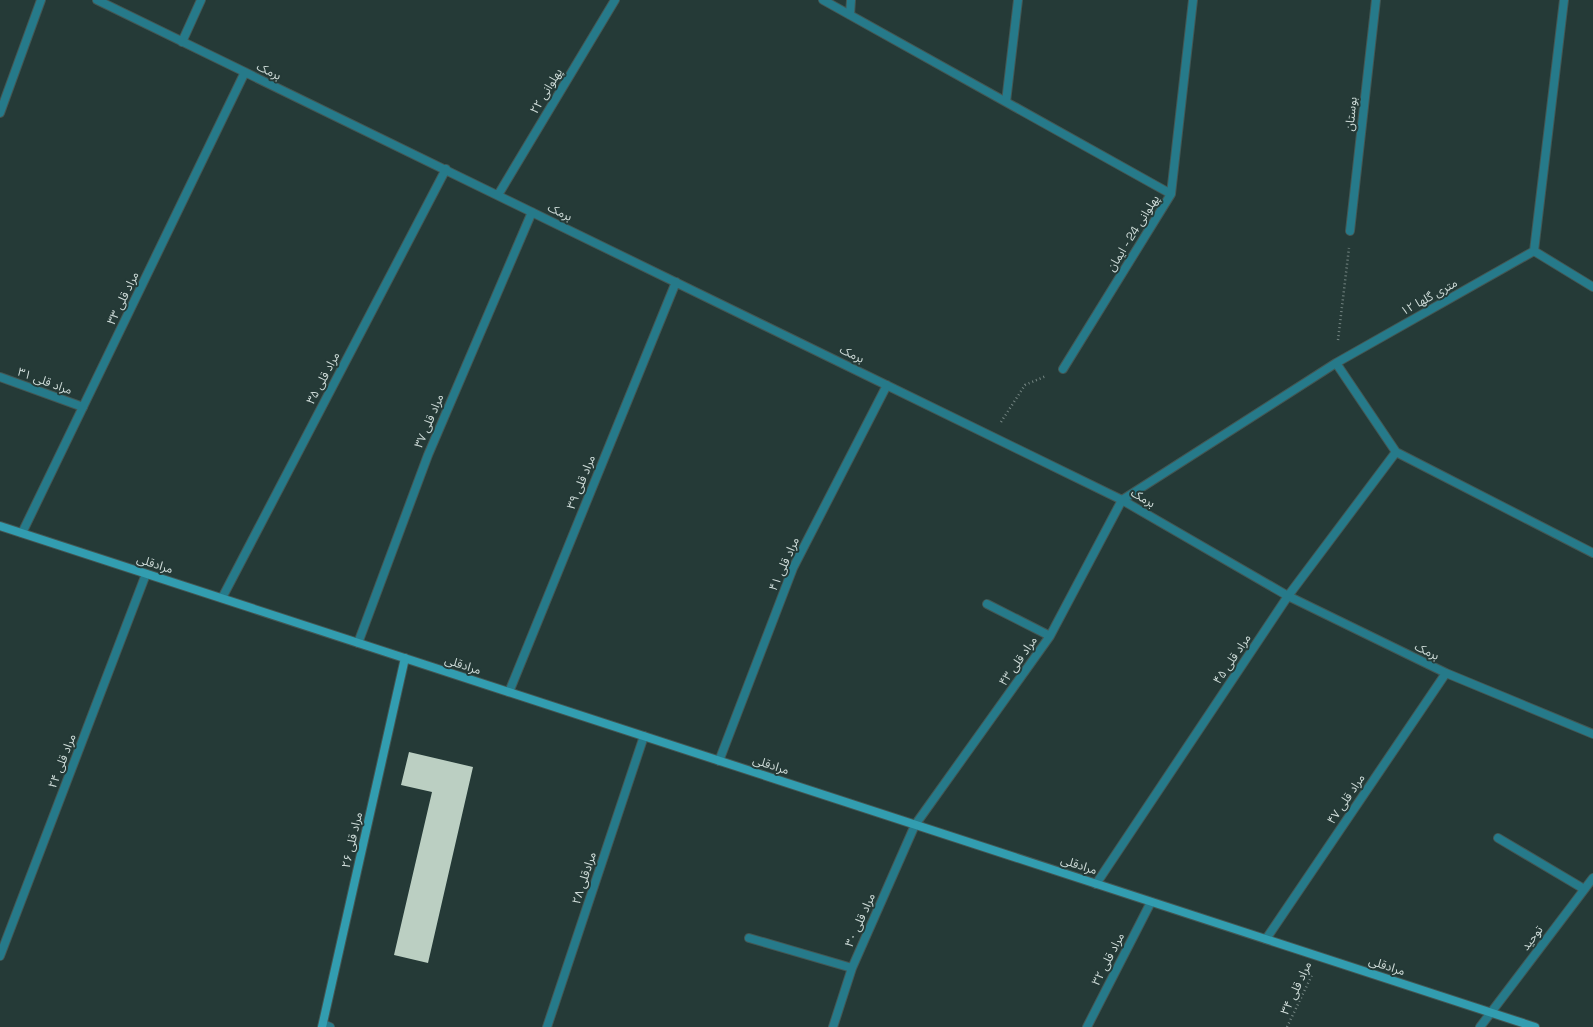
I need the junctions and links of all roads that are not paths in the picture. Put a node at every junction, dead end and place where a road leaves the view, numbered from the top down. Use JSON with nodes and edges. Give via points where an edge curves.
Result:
{"nodes":[{"id":1,"x":41,"y":0,"type":"edge"},
{"id":2,"x":97,"y":0,"type":"edge"},
{"id":3,"x":201,"y":0,"type":"edge"},
{"id":4,"x":615,"y":0,"type":"edge"},
{"id":5,"x":823,"y":0,"type":"edge"},
{"id":6,"x":851,"y":0,"type":"edge"},
{"id":7,"x":1018,"y":0,"type":"edge"},
{"id":8,"x":1193,"y":0,"type":"edge"},
{"id":9,"x":1376,"y":0,"type":"edge"},
{"id":10,"x":1564,"y":0,"type":"edge"},
{"id":11,"x":850,"y":15,"type":"junction"},
{"id":12,"x":182,"y":42,"type":"junction"},
{"id":13,"x":245,"y":72,"type":"junction"},
{"id":14,"x":1006,"y":102,"type":"junction"},
{"id":15,"x":0,"y":113,"type":"edge"},
{"id":16,"x":446,"y":169,"type":"junction"},
{"id":17,"x":1171,"y":194,"type":"junction"},
{"id":18,"x":498,"y":195,"type":"junction"},
{"id":19,"x":532,"y":212,"type":"junction"},
{"id":20,"x":1350,"y":231,"type":"road end"},
{"id":21,"x":1534,"y":251,"type":"junction"},
{"id":22,"x":676,"y":282,"type":"junction"},
{"id":23,"x":1593,"y":287,"type":"edge"},
{"id":24,"x":1336,"y":363,"type":"junction"},
{"id":25,"x":1064,"y":369,"type":"road end"},
{"id":26,"x":0,"y":377,"type":"edge"},
{"id":27,"x":887,"y":384,"type":"junction"},
{"id":28,"x":83,"y":407,"type":"junction"},
{"id":29,"x":1396,"y":452,"type":"junction"},
{"id":30,"x":1122,"y":500,"type":"junction"},
{"id":31,"x":0,"y":526,"type":"edge"},
{"id":32,"x":22,"y":533,"type":"junction"},
{"id":33,"x":1593,"y":553,"type":"edge"},
{"id":34,"x":146,"y":574,"type":"junction"},
{"id":35,"x":1288,"y":596,"type":"junction"},
{"id":36,"x":222,"y":598,"type":"junction"},
{"id":37,"x":987,"y":604,"type":"dead end"},
{"id":38,"x":1050,"y":636,"type":"junction"},
{"id":39,"x":358,"y":643,"type":"junction"},
{"id":40,"x":405,"y":658,"type":"junction"},
{"id":41,"x":1446,"y":673,"type":"junction"},
{"id":42,"x":509,"y":692,"type":"junction"},
{"id":43,"x":1593,"y":734,"type":"edge"},
{"id":44,"x":644,"y":736,"type":"junction"},
{"id":45,"x":719,"y":761,"type":"junction"},
{"id":46,"x":915,"y":825,"type":"junction"},
{"id":47,"x":1498,"y":838,"type":"dead end"},
{"id":48,"x":1593,"y":878,"type":"edge"},
{"id":49,"x":1096,"y":884,"type":"junction"},
{"id":50,"x":1584,"y":890,"type":"junction"},
{"id":51,"x":1151,"y":902,"type":"junction"},
{"id":52,"x":749,"y":938,"type":"dead end"},
{"id":53,"x":1266,"y":939,"type":"junction"},
{"id":54,"x":0,"y":956,"type":"edge"},
{"id":55,"x":852,"y":968,"type":"junction"},
{"id":56,"x":1491,"y":1013,"type":"junction"},
{"id":57,"x":325,"y":1026,"type":"edge"},
{"id":58,"x":547,"y":1027,"type":"edge"},
{"id":59,"x":833,"y":1027,"type":"edge"},
{"id":60,"x":1087,"y":1027,"type":"edge"},
{"id":61,"x":1480,"y":1027,"type":"edge"},
{"id":62,"x":1535,"y":1027,"type":"edge"}],
"edges":[{"from":1,"to":15,"type":"street"},
{"from":2,"to":12,"type":"street","name":"برمک"},
{"from":3,"to":12,"type":"street"},
{"from":4,"to":18,"type":"street","name":"پهلوانی ۲۲"},
{"from":5,"to":11,"type":"street"},
{"from":6,"to":11,"type":"street"},
{"from":7,"to":14,"type":"street"},
{"from":8,"to":17,"type":"street","name":"پهلوانی 24 - ایمان"},
{"from":9,"to":20,"type":"street","name":"بوستان"},
{"from":10,"to":21,"type":"street"},
{"from":11,"to":14,"type":"street"},
{"from":12,"to":13,"type":"street","name":"برمک"},
{"from":13,"to":16,"type":"street","name":"برمک"},
{"from":13,"to":28,"type":"street","name":"مراد قلی ۳۳"},
{"from":14,"to":17,"type":"street"},
{"from":16,"to":18,"type":"street","name":"برمک"},
{"from":16,"to":36,"type":"street","name":"مراد قلی ۳۵"},
{"from":17,"to":25,"type":"street","name":"پهلوانی 24 - ایمان"},
{"from":18,"to":19,"type":"street","name":"برمک"},
{"from":19,"to":22,"type":"street","name":"برمک"},
{"from":19,"to":39,"type":"street","name":"مراد قلی ۳۷","via":[[428,455]]},
{"from":21,"to":23,"type":"street"},
{"from":21,"to":24,"type":"street","name":"۱۲ متری گلها"},
{"from":22,"to":27,"type":"street","name":"برمک"},
{"from":22,"to":42,"type":"street","name":"مراد قلی ۳۹"},
{"from":24,"to":29,"type":"street"},
{"from":24,"to":30,"type":"street","name":"۱۲ متری گلها"},
{"from":26,"to":28,"type":"street","name":"مراد قلی ۳۱"},
{"from":27,"to":30,"type":"street","name":"برمک"},
{"from":27,"to":45,"type":"street","name":"مراد قلی ۴۱","via":[[793,568]]},
{"from":28,"to":32,"type":"street","name":"مراد قلی ۳۳"},
{"from":29,"to":33,"type":"street"},
{"from":29,"to":35,"type":"street","name":"مراد قلی ۴۵"},
{"from":30,"to":35,"type":"street","name":"برمک"},
{"from":30,"to":38,"type":"street","name":"مراد قلی ۴۳"},
{"from":31,"to":32,"type":"street","name":"مرادقلی"},
{"from":32,"to":34,"type":"street","name":"مرادقلی"},
{"from":34,"to":36,"type":"street","name":"مرادقلی"},
{"from":34,"to":54,"type":"street","name":"مراد قلی ۲۴"},
{"from":35,"to":41,"type":"street","name":"برمک"},
{"from":35,"to":49,"type":"street","name":"مراد قلی ۴۵"},
{"from":36,"to":39,"type":"street","name":"مرادقلی"},
{"from":37,"to":38,"type":"street"},
{"from":38,"to":46,"type":"street","name":"مراد قلی ۴۳"},
{"from":39,"to":40,"type":"street","name":"مرادقلی"},
{"from":40,"to":42,"type":"street","name":"مرادقلی"},
{"from":40,"to":57,"type":"street","name":"مراد قلی ۲۶"},
{"from":41,"to":43,"type":"street","name":"برمک"},
{"from":41,"to":53,"type":"street","name":"مراد قلی ۴۷"},
{"from":42,"to":44,"type":"street","name":"مرادقلی"},
{"from":44,"to":45,"type":"street","name":"مرادقلی"},
{"from":44,"to":58,"type":"street","name":"مرادقلی ۲۸"},
{"from":45,"to":46,"type":"street","name":"مرادقلی"},
{"from":46,"to":49,"type":"street","name":"مرادقلی"},
{"from":46,"to":55,"type":"street","name":"مراد قلی ۳۰"},
{"from":47,"to":50,"type":"street"},
{"from":48,"to":50,"type":"street","name":"توحید"},
{"from":49,"to":51,"type":"street","name":"مرادقلی"},
{"from":50,"to":56,"type":"street","name":"توحید"},
{"from":51,"to":53,"type":"street","name":"مرادقلی"},
{"from":51,"to":60,"type":"street","name":"مراد قلی ۳۲"},
{"from":52,"to":55,"type":"street"},
{"from":53,"to":56,"type":"street","name":"مرادقلی"},
{"from":55,"to":59,"type":"street","name":"مراد قلی ۳۰"},
{"from":56,"to":61,"type":"street","name":"توحید"},
{"from":56,"to":62,"type":"street","name":"مرادقلی"}]}
